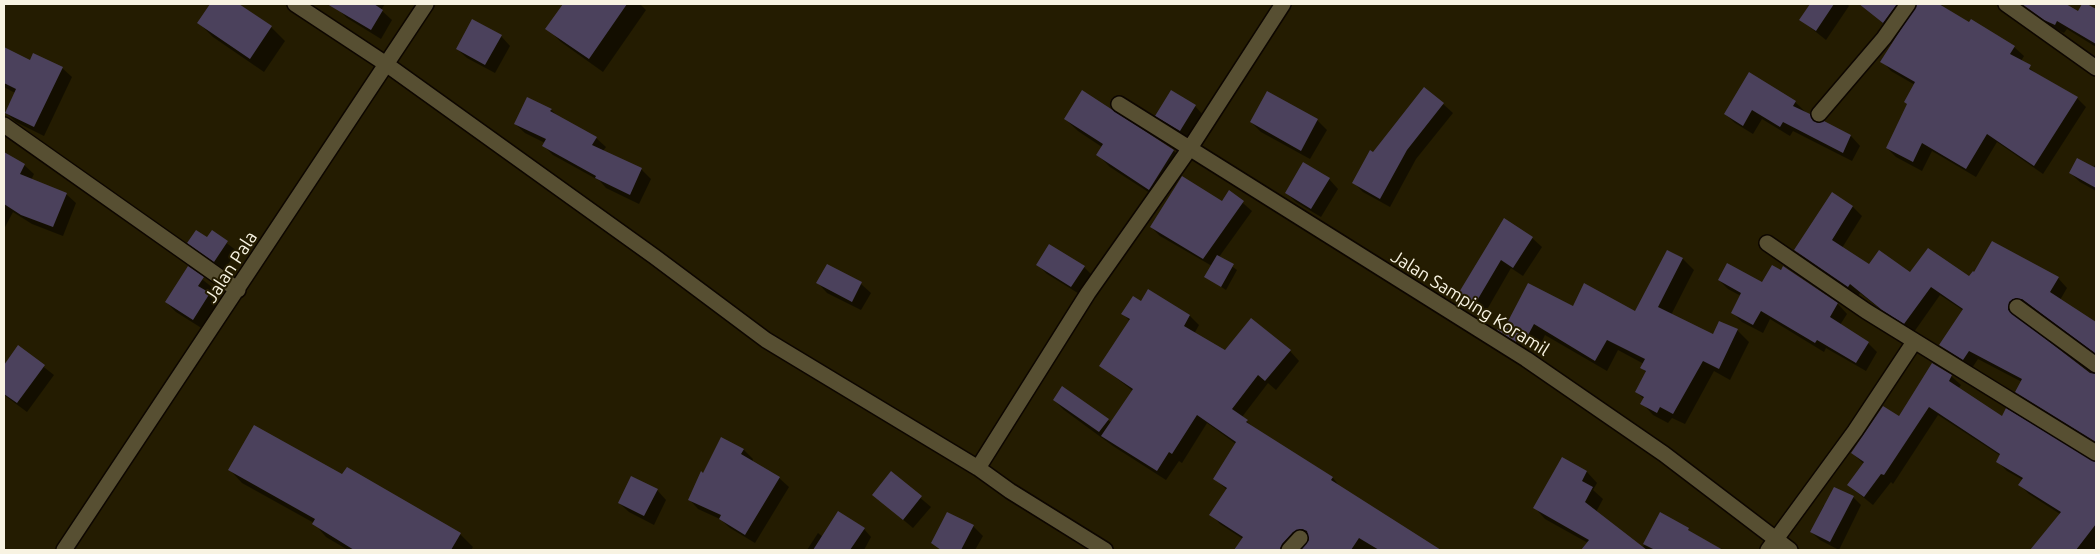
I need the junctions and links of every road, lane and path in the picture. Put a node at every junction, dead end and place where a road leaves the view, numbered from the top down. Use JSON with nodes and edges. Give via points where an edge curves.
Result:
{"nodes":[{"id":1,"x":296,"y":4,"type":"edge"},
{"id":2,"x":426,"y":4,"type":"edge"},
{"id":3,"x":1283,"y":4,"type":"edge"},
{"id":4,"x":1908,"y":4,"type":"edge"},
{"id":5,"x":2009,"y":5,"type":"edge"},
{"id":6,"x":386,"y":64,"type":"junction"},
{"id":7,"x":2096,"y":68,"type":"edge"},
{"id":8,"x":1119,"y":104,"type":"dead end"},
{"id":9,"x":1819,"y":114,"type":"dead end"},
{"id":10,"x":4,"y":125,"type":"edge"},
{"id":11,"x":1190,"y":148,"type":"junction"},
{"id":12,"x":1767,"y":243,"type":"dead end"},
{"id":13,"x":238,"y":290,"type":"junction"},
{"id":14,"x":2017,"y":307,"type":"dead end"},
{"id":15,"x":1914,"y":342,"type":"junction"},
{"id":16,"x":2096,"y":365,"type":"edge"},
{"id":17,"x":2096,"y":453,"type":"edge"},
{"id":18,"x":978,"y":468,"type":"junction"},
{"id":19,"x":1300,"y":538,"type":"dead end"},
{"id":20,"x":1772,"y":544,"type":"edge"},
{"id":21,"x":64,"y":550,"type":"edge"},
{"id":22,"x":1106,"y":550,"type":"edge"},
{"id":23,"x":1289,"y":550,"type":"edge"},
{"id":24,"x":1790,"y":550,"type":"edge"}],
"edges":[{"from":1,"to":6,"type":"street"},
{"from":2,"to":6,"type":"street","name":"Jalan Pala"},
{"from":3,"to":11,"type":"street"},
{"from":4,"to":9,"type":"street","via":[[1884,38]]},
{"from":5,"to":7,"type":"street"},
{"from":6,"to":13,"type":"street","name":"Jalan Pala"},
{"from":6,"to":18,"type":"street","via":[[766,340]]},
{"from":8,"to":11,"type":"street","name":"Jalan Samping Koramil"},
{"from":10,"to":13,"type":"street"},
{"from":11,"to":18,"type":"street","via":[[1088,293]]},
{"from":11,"to":20,"type":"street","name":"Jalan Samping Koramil","via":[[1526,359],[1664,454]]},
{"from":12,"to":15,"type":"street"},
{"from":13,"to":21,"type":"street","name":"Jalan Pala"},
{"from":14,"to":16,"type":"street"},
{"from":15,"to":17,"type":"street"},
{"from":15,"to":20,"type":"street","via":[[1855,431]]},
{"from":18,"to":22,"type":"street"},
{"from":19,"to":23,"type":"street"},
{"from":20,"to":24,"type":"street","name":"Jalan Samping Koramil"}]}
